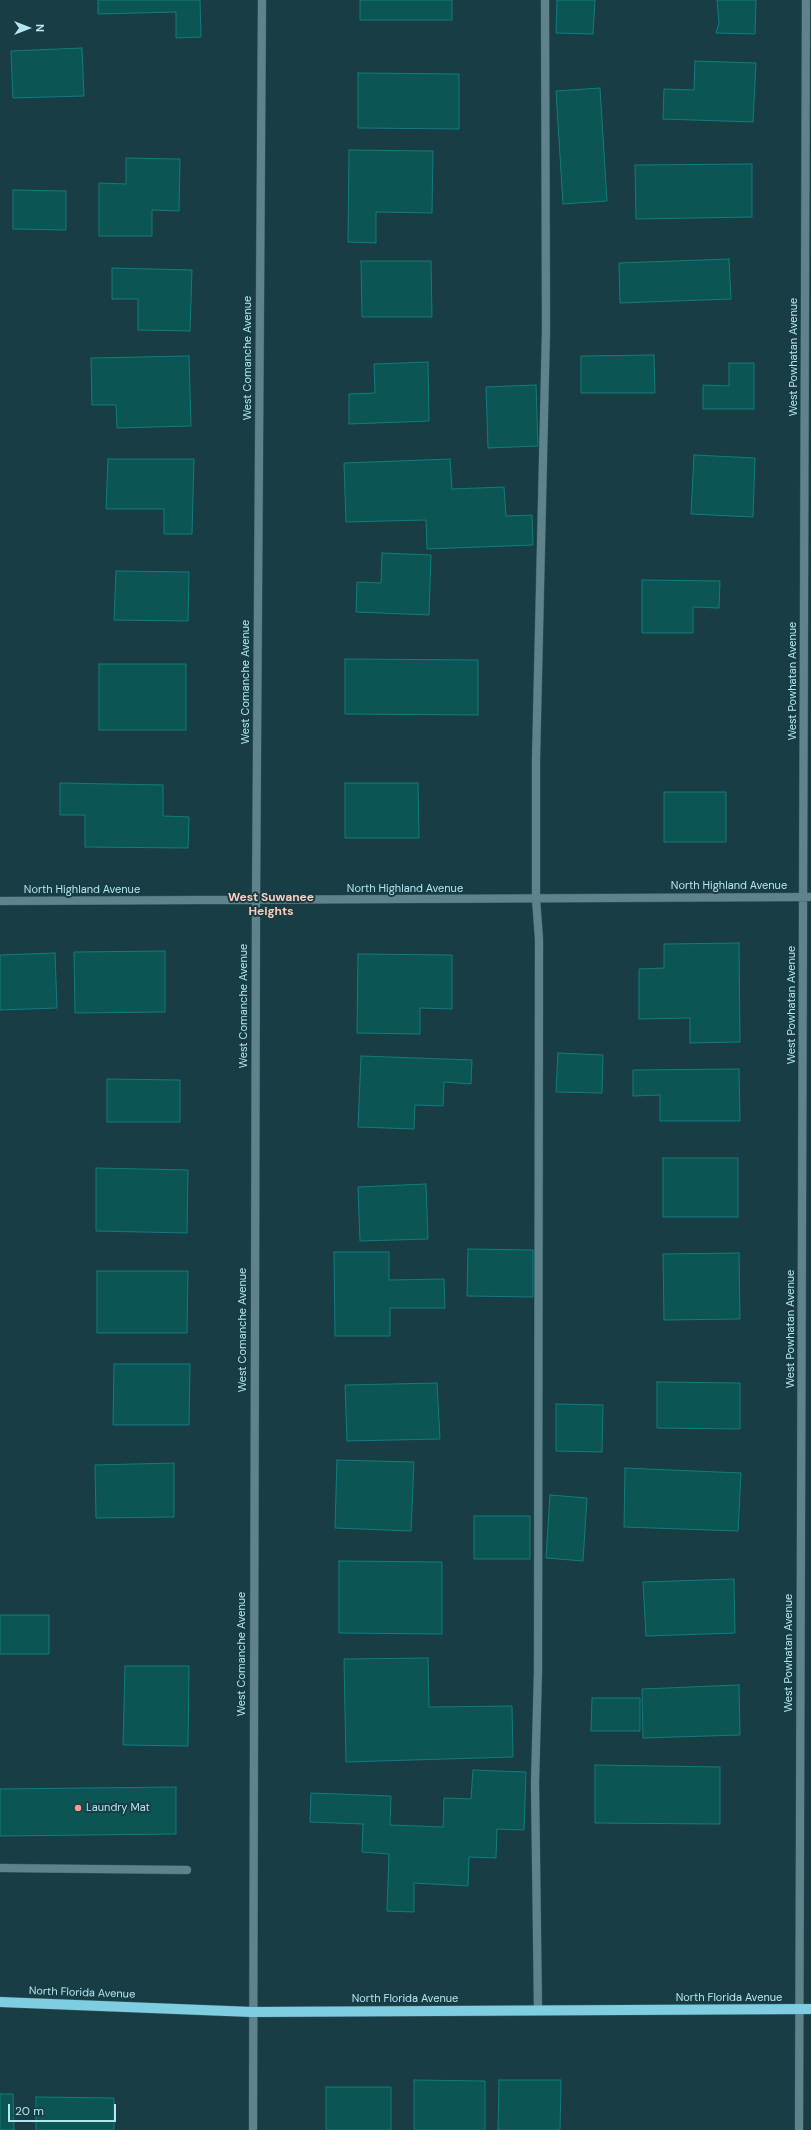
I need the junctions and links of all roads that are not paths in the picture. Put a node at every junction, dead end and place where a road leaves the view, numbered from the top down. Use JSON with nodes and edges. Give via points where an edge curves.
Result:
{"nodes":[{"id":1,"x":262,"y":0,"type":"edge"},
{"id":2,"x":545,"y":0,"type":"edge"},
{"id":3,"x":806,"y":0,"type":"edge"},
{"id":4,"x":807,"y":897,"type":"edge"},
{"id":5,"x":536,"y":899,"type":"junction"},
{"id":6,"x":0,"y":901,"type":"edge"},
{"id":7,"x":256,"y":901,"type":"junction"},
{"id":8,"x":0,"y":1868,"type":"edge"},
{"id":9,"x":187,"y":1870,"type":"dead end"},
{"id":10,"x":0,"y":2002,"type":"edge"},
{"id":11,"x":799,"y":2009,"type":"junction"},
{"id":12,"x":811,"y":2009,"type":"edge"},
{"id":13,"x":538,"y":2010,"type":"junction"},
{"id":14,"x":252,"y":2012,"type":"junction"},
{"id":15,"x":252,"y":2130,"type":"edge"},
{"id":16,"x":799,"y":2130,"type":"edge"}],
"edges":[{"from":1,"to":7,"type":"street","name":"West Comanche Avenue"},
{"from":2,"to":5,"type":"street","via":[[546,322],[536,760]]},
{"from":3,"to":4,"type":"street","name":"West Powhatan Avenue"},
{"from":4,"to":5,"type":"street","name":"North Highland Avenue"},
{"from":4,"to":11,"type":"street","name":"West Powhatan Avenue"},
{"from":5,"to":7,"type":"street","name":"North Highland Avenue"},
{"from":5,"to":13,"type":"street","via":[[539,940],[538,1671],[535,1783]]},
{"from":6,"to":7,"type":"street","name":"North Highland Avenue"},
{"from":7,"to":14,"type":"street","name":"West Comanche Avenue"},
{"from":8,"to":9,"type":"street"},
{"from":10,"to":14,"type":"main road","name":"North Florida Avenue"},
{"from":11,"to":12,"type":"main road","name":"North Florida Avenue"},
{"from":11,"to":13,"type":"main road","name":"North Florida Avenue"},
{"from":11,"to":16,"type":"street","name":"West Powhatan Avenue"},
{"from":13,"to":14,"type":"main road","name":"North Florida Avenue"},
{"from":14,"to":15,"type":"street","name":"West Comanche Avenue"}]}
